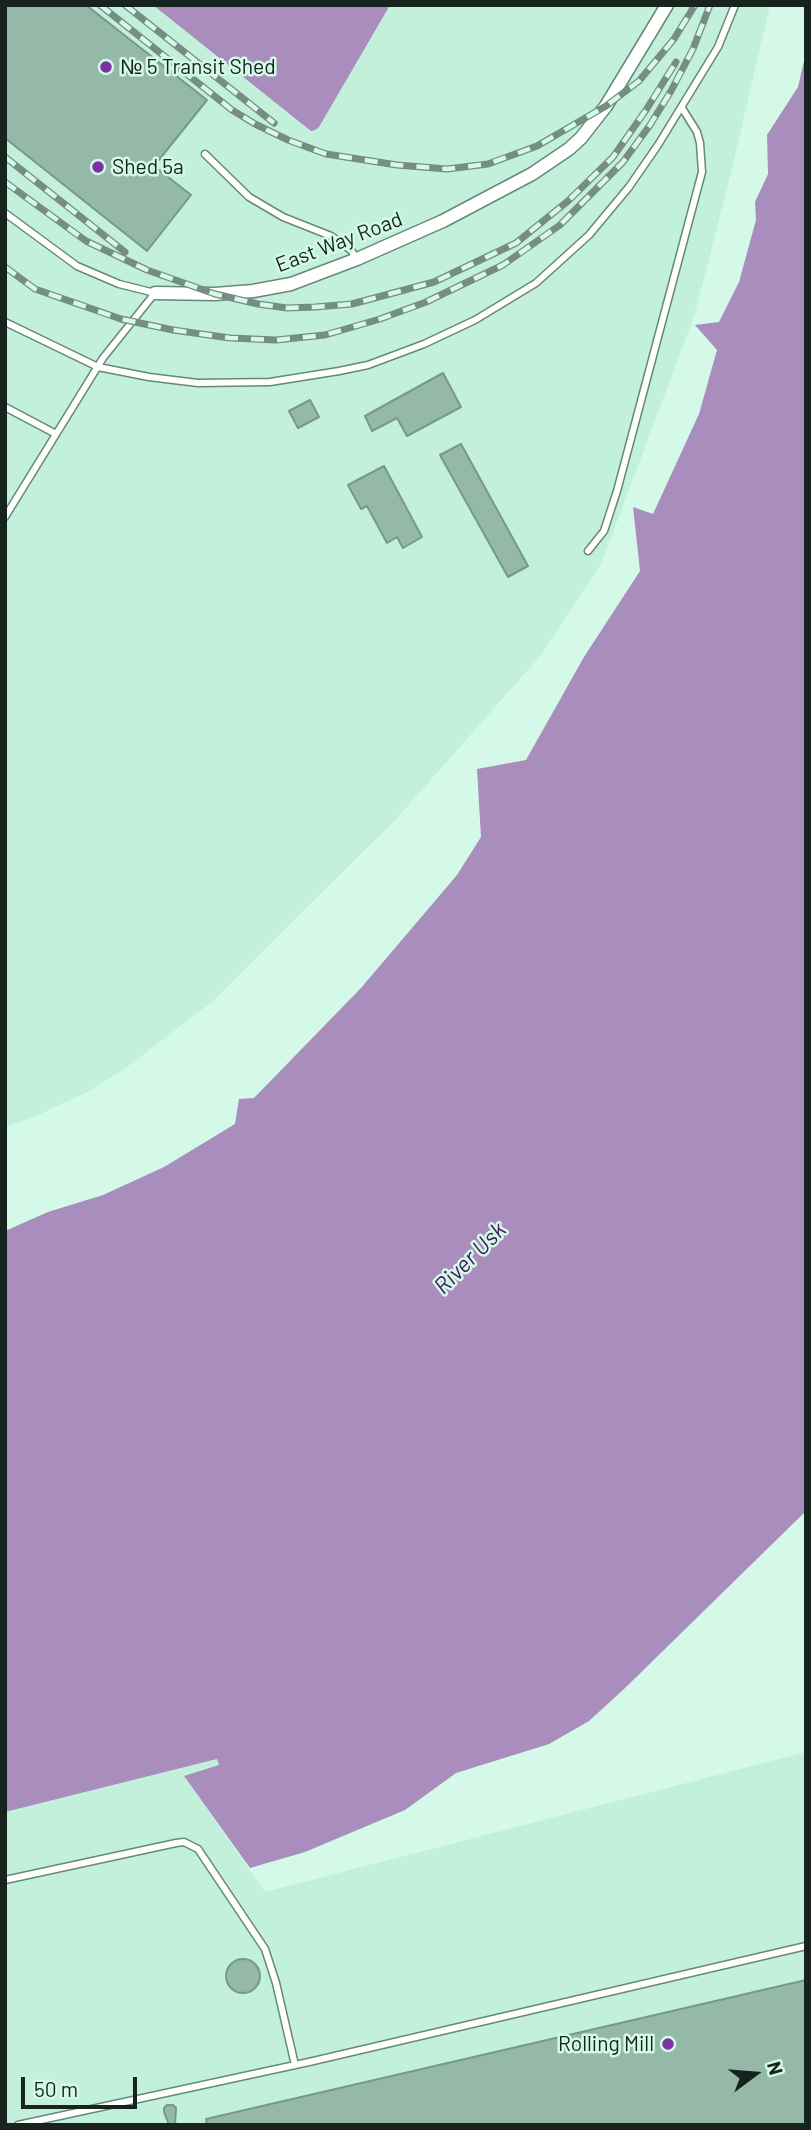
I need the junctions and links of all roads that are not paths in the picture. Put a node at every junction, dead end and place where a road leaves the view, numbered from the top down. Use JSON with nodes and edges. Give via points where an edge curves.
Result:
{"nodes":[{"id":1,"x":667,"y":5,"type":"edge"},
{"id":2,"x":735,"y":5,"type":"edge"},
{"id":3,"x":682,"y":108,"type":"junction"},
{"id":4,"x":205,"y":154,"type":"dead end"},
{"id":5,"x":5,"y":214,"type":"edge"},
{"id":6,"x":356,"y":259,"type":"junction"},
{"id":7,"x":155,"y":293,"type":"junction"},
{"id":8,"x":5,"y":322,"type":"edge"},
{"id":9,"x":98,"y":367,"type":"junction"},
{"id":10,"x":5,"y":407,"type":"edge"},
{"id":11,"x":56,"y":434,"type":"junction"},
{"id":12,"x":5,"y":517,"type":"edge"},
{"id":13,"x":588,"y":551,"type":"dead end"},
{"id":14,"x":5,"y":1881,"type":"edge"},
{"id":15,"x":806,"y":1946,"type":"edge"},
{"id":16,"x":295,"y":2065,"type":"junction"},
{"id":17,"x":18,"y":2125,"type":"edge"}],
"edges":[{"from":1,"to":6,"type":"street","name":"East Way Road","via":[[606,106],[569,149],[466,210]]},
{"from":2,"to":3,"type":"lane","via":[[718,47]]},
{"from":3,"to":9,"type":"lane","via":[[614,206],[554,269],[504,303],[425,344],[368,365],[258,383],[172,381]]},
{"from":3,"to":13,"type":"lane","via":[[697,132],[702,172],[617,491],[604,531]]},
{"from":4,"to":6,"type":"lane","via":[[249,197],[331,236]]},
{"from":5,"to":7,"type":"lane","via":[[77,266]]},
{"from":6,"to":7,"type":"street","name":"East Way Road","via":[[272,288],[215,294]]},
{"from":7,"to":9,"type":"lane"},
{"from":8,"to":9,"type":"lane"},
{"from":9,"to":11,"type":"lane"},
{"from":10,"to":11,"type":"lane"},
{"from":11,"to":12,"type":"lane"},
{"from":14,"to":16,"type":"lane","via":[[164,1845],[184,1842],[198,1849],[265,1949]]},
{"from":15,"to":16,"type":"lane"},
{"from":16,"to":17,"type":"lane"}]}
